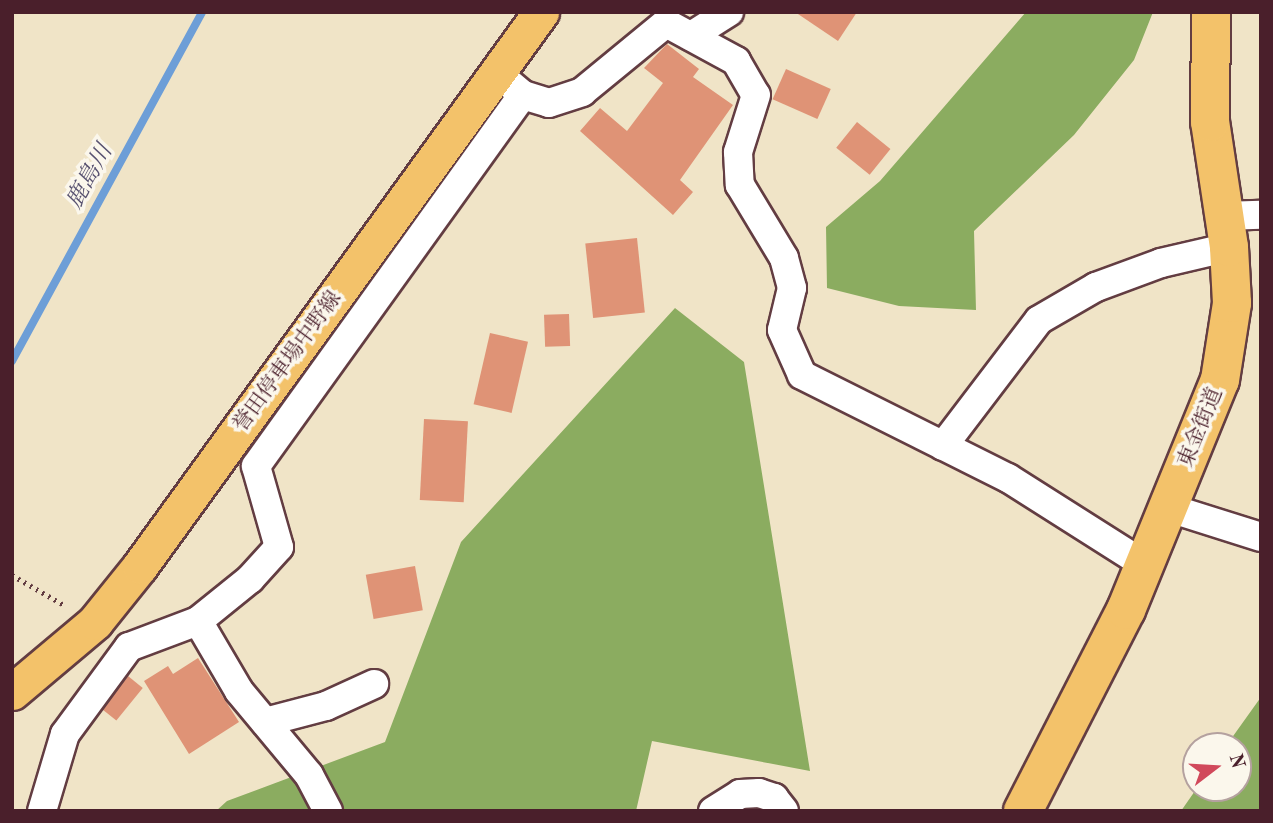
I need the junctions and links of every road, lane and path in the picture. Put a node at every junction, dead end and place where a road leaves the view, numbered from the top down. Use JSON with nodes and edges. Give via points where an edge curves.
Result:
{"nodes":[{"id":1,"x":541,"y":12,"type":"edge"},
{"id":2,"x":729,"y":12,"type":"edge"},
{"id":3,"x":1211,"y":12,"type":"edge"},
{"id":4,"x":691,"y":36,"type":"junction"},
{"id":5,"x":510,"y":84,"type":"junction"},
{"id":6,"x":1261,"y":215,"type":"edge"},
{"id":7,"x":1226,"y":232,"type":"junction"},
{"id":8,"x":943,"y":446,"type":"junction"},
{"id":9,"x":1169,"y":508,"type":"junction"},
{"id":10,"x":1261,"y":537,"type":"edge"},
{"id":11,"x":1145,"y":565,"type":"junction"},
{"id":12,"x":12,"y":575,"type":"edge"},
{"id":13,"x":198,"y":621,"type":"junction"},
{"id":14,"x":95,"y":622,"type":"junction"},
{"id":15,"x":129,"y":646,"type":"junction"},
{"id":16,"x":374,"y":684,"type":"dead end"},
{"id":17,"x":12,"y":692,"type":"edge"},
{"id":18,"x":265,"y":722,"type":"junction"},
{"id":19,"x":42,"y":811,"type":"edge"},
{"id":20,"x":328,"y":811,"type":"edge"},
{"id":21,"x":713,"y":811,"type":"edge"},
{"id":22,"x":784,"y":811,"type":"edge"},
{"id":23,"x":1023,"y":811,"type":"edge"}],
"edges":[{"from":1,"to":5,"type":"main road","name":"誉田停車場中野線"},
{"from":2,"to":4,"type":"street"},
{"from":3,"to":7,"type":"highway","name":"東金街道","via":[[1210,122]]},
{"from":4,"to":5,"type":"street","via":[[666,23],[582,92],[549,103]]},
{"from":4,"to":8,"type":"street","via":[[736,61],[756,95],[738,152],[740,185],[784,258],[792,288],[782,330],[802,375]]},
{"from":5,"to":13,"type":"street","via":[[256,466],[279,547],[250,579]]},
{"from":5,"to":14,"type":"main road","name":"誉田停車場中野線"},
{"from":6,"to":7,"type":"street"},
{"from":7,"to":8,"type":"street","via":[[1096,287],[1039,320]]},
{"from":7,"to":9,"type":"highway","name":"東金街道","via":[[1232,303],[1220,380]]},
{"from":8,"to":11,"type":"street","via":[[1008,478]]},
{"from":9,"to":10,"type":"street"},
{"from":9,"to":11,"type":"highway","name":"東金街道"},
{"from":11,"to":23,"type":"highway","name":"東金街道"},
{"from":12,"to":14,"type":"path"},
{"from":13,"to":15,"type":"street"},
{"from":13,"to":18,"type":"street","via":[[239,691]]},
{"from":14,"to":15,"type":"street"},
{"from":14,"to":17,"type":"main road","name":"誉田停車場中野線"},
{"from":15,"to":19,"type":"street","via":[[65,734]]},
{"from":16,"to":18,"type":"street","via":[[326,706]]},
{"from":18,"to":20,"type":"street","via":[[309,775]]},
{"from":21,"to":22,"type":"street","via":[[740,793],[759,793],[774,798]]}]}
